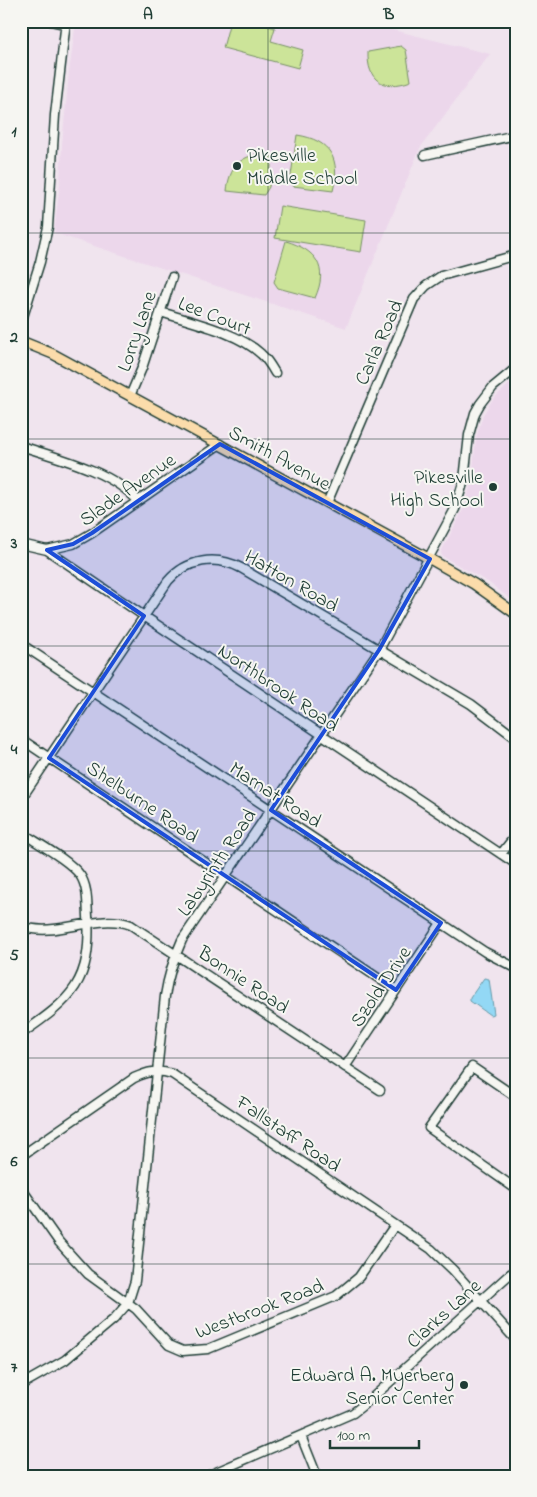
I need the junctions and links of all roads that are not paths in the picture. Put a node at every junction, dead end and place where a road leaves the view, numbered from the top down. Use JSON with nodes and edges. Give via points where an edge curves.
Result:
{"nodes":[{"id":1,"x":51,"y":21,"type":"edge"},
{"id":2,"x":66,"y":22,"type":"edge"},
{"id":3,"x":516,"y":136,"type":"edge"},
{"id":4,"x":425,"y":155,"type":"dead end"},
{"id":5,"x":516,"y":255,"type":"edge"},
{"id":6,"x":172,"y":277,"type":"dead end"},
{"id":7,"x":161,"y":312,"type":"junction"},
{"id":8,"x":21,"y":323,"type":"edge"},
{"id":9,"x":21,"y":341,"type":"edge"},
{"id":10,"x":516,"y":368,"type":"edge"},
{"id":11,"x":275,"y":372,"type":"dead end"},
{"id":12,"x":130,"y":396,"type":"junction"},
{"id":13,"x":220,"y":444,"type":"junction"},
{"id":14,"x":21,"y":446,"type":"edge"},
{"id":15,"x":138,"y":501,"type":"junction"},
{"id":16,"x":327,"y":503,"type":"junction"},
{"id":17,"x":21,"y":544,"type":"edge"},
{"id":18,"x":48,"y":550,"type":"junction"},
{"id":19,"x":430,"y":558,"type":"junction"},
{"id":20,"x":516,"y":614,"type":"edge"},
{"id":21,"x":144,"y":616,"type":"junction"},
{"id":22,"x":21,"y":644,"type":"edge"},
{"id":23,"x":379,"y":650,"type":"junction"},
{"id":24,"x":93,"y":692,"type":"junction"},
{"id":25,"x":322,"y":735,"type":"junction"},
{"id":26,"x":516,"y":738,"type":"edge"},
{"id":27,"x":21,"y":739,"type":"edge"},
{"id":28,"x":49,"y":758,"type":"junction"},
{"id":29,"x":21,"y":799,"type":"edge"},
{"id":30,"x":271,"y":810,"type":"junction"},
{"id":31,"x":21,"y":832,"type":"edge"},
{"id":32,"x":516,"y":835,"type":"edge"},
{"id":33,"x":501,"y":854,"type":"junction"},
{"id":34,"x":516,"y":864,"type":"edge"},
{"id":35,"x":227,"y":876,"type":"junction"},
{"id":36,"x":89,"y":923,"type":"junction"},
{"id":37,"x":441,"y":923,"type":"junction"},
{"id":38,"x":21,"y":926,"type":"edge"},
{"id":39,"x":176,"y":953,"type":"junction"},
{"id":40,"x":516,"y":968,"type":"edge"},
{"id":41,"x":396,"y":990,"type":"junction"},
{"id":42,"x":21,"y":1034,"type":"edge"},
{"id":43,"x":345,"y":1067,"type":"junction"},
{"id":44,"x":156,"y":1070,"type":"junction"},
{"id":45,"x":380,"y":1090,"type":"dead end"},
{"id":46,"x":516,"y":1097,"type":"edge"},
{"id":47,"x":21,"y":1156,"type":"edge"},
{"id":48,"x":21,"y":1188,"type":"edge"},
{"id":49,"x":516,"y":1189,"type":"edge"},
{"id":50,"x":395,"y":1225,"type":"junction"},
{"id":51,"x":516,"y":1271,"type":"edge"},
{"id":52,"x":480,"y":1301,"type":"junction"},
{"id":53,"x":128,"y":1303,"type":"junction"},
{"id":54,"x":516,"y":1340,"type":"edge"},
{"id":55,"x":21,"y":1385,"type":"edge"},
{"id":56,"x":301,"y":1436,"type":"junction"},
{"id":57,"x":207,"y":1476,"type":"edge"},
{"id":58,"x":318,"y":1476,"type":"edge"}],
"edges":[{"from":1,"to":2,"type":"street"},
{"from":2,"to":8,"type":"street","via":[[55,115],[48,226]]},
{"from":3,"to":4,"type":"street"},
{"from":5,"to":16,"type":"street","name":"Carla Road","via":[[441,276],[414,300]]},
{"from":6,"to":7,"type":"street","name":"Lorry Lane"},
{"from":7,"to":11,"type":"street","name":"Lee Court","via":[[242,340],[261,354]]},
{"from":7,"to":12,"type":"street","name":"Lorry Lane"},
{"from":9,"to":12,"type":"main road","name":"Smith Avenue","via":[[43,349]]},
{"from":10,"to":19,"type":"street","name":"Labyrinth Road","via":[[493,387],[475,413],[461,494]]},
{"from":12,"to":13,"type":"main road","name":"Smith Avenue"},
{"from":13,"to":15,"type":"street","name":"Slade Avenue"},
{"from":13,"to":16,"type":"main road","name":"Smith Avenue"},
{"from":14,"to":15,"type":"street","via":[[84,467],[121,486]]},
{"from":15,"to":18,"type":"street","name":"Slade Avenue","via":[[73,544]]},
{"from":16,"to":19,"type":"main road","name":"Smith Avenue"},
{"from":17,"to":18,"type":"street","name":"Northbrook Road"},
{"from":18,"to":21,"type":"street","name":"Northbrook Road"},
{"from":19,"to":20,"type":"main road","name":"Smith Avenue"},
{"from":19,"to":23,"type":"street","name":"Labyrinth Road"},
{"from":21,"to":23,"type":"street","name":"Hatton Road","via":[[180,569],[196,562],[215,560],[241,568]]},
{"from":21,"to":24,"type":"street","name":"Hatton Road"},
{"from":21,"to":25,"type":"street","name":"Northbrook Road"},
{"from":22,"to":24,"type":"street","name":"Marnat Road"},
{"from":23,"to":25,"type":"street","name":"Labyrinth Road"},
{"from":23,"to":26,"type":"street","name":"Hatton Road","via":[[471,704]]},
{"from":24,"to":28,"type":"street","name":"Hatton Road"},
{"from":24,"to":30,"type":"street","name":"Marnat Road"},
{"from":25,"to":30,"type":"street","name":"Labyrinth Road"},
{"from":25,"to":33,"type":"street","name":"Northbrook Road"},
{"from":27,"to":28,"type":"street","name":"Shelburne Road"},
{"from":28,"to":29,"type":"street","name":"Hatton Road"},
{"from":28,"to":35,"type":"street","name":"Shelburne Road"},
{"from":30,"to":35,"type":"street","name":"Labyrinth Road"},
{"from":30,"to":37,"type":"street","name":"Marnat Road"},
{"from":31,"to":36,"type":"street","via":[[79,874],[87,893]]},
{"from":32,"to":33,"type":"street"},
{"from":33,"to":34,"type":"street","name":"Northbrook Road"},
{"from":35,"to":39,"type":"street","name":"Labyrinth Road"},
{"from":35,"to":41,"type":"street","name":"Shelburne Road"},
{"from":36,"to":38,"type":"street","name":"Bonnie Road","via":[[49,929]]},
{"from":36,"to":39,"type":"street","name":"Bonnie Road","via":[[124,922]]},
{"from":36,"to":42,"type":"street","via":[[88,954],[76,988],[58,1008]]},
{"from":37,"to":40,"type":"street","name":"Marnat Road"},
{"from":37,"to":41,"type":"street","name":"Szold Drive"},
{"from":39,"to":43,"type":"street","name":"Bonnie Road"},
{"from":39,"to":44,"type":"street","name":"Labyrinth Road","via":[[164,996]]},
{"from":41,"to":43,"type":"street","name":"Szold Drive"},
{"from":43,"to":45,"type":"street","name":"Bonnie Road"},
{"from":44,"to":47,"type":"street","via":[[134,1078]]},
{"from":44,"to":50,"type":"street","name":"Fallstaff Road","via":[[177,1077]]},
{"from":44,"to":53,"type":"street","name":"Labyrinth Road","via":[[135,1281]]},
{"from":46,"to":49,"type":"street","via":[[472,1067],[429,1128]]},
{"from":48,"to":53,"type":"street","name":"Westbrook Road","via":[[67,1252],[88,1274]]},
{"from":50,"to":52,"type":"street","name":"Fallstaff Road","via":[[443,1259]]},
{"from":50,"to":53,"type":"street","name":"Westbrook Road","via":[[358,1277],[342,1292],[208,1349],[183,1350],[169,1345]]},
{"from":51,"to":52,"type":"street","name":"Clarks Lane"},
{"from":52,"to":54,"type":"street","name":"Fallstaff Road"},
{"from":52,"to":56,"type":"street","name":"Clarks Lane","via":[[362,1407]]},
{"from":53,"to":55,"type":"street","name":"Labyrinth Road","via":[[114,1320],[78,1350]]},
{"from":56,"to":57,"type":"street","name":"Clarks Lane"},
{"from":56,"to":58,"type":"street"}]}
